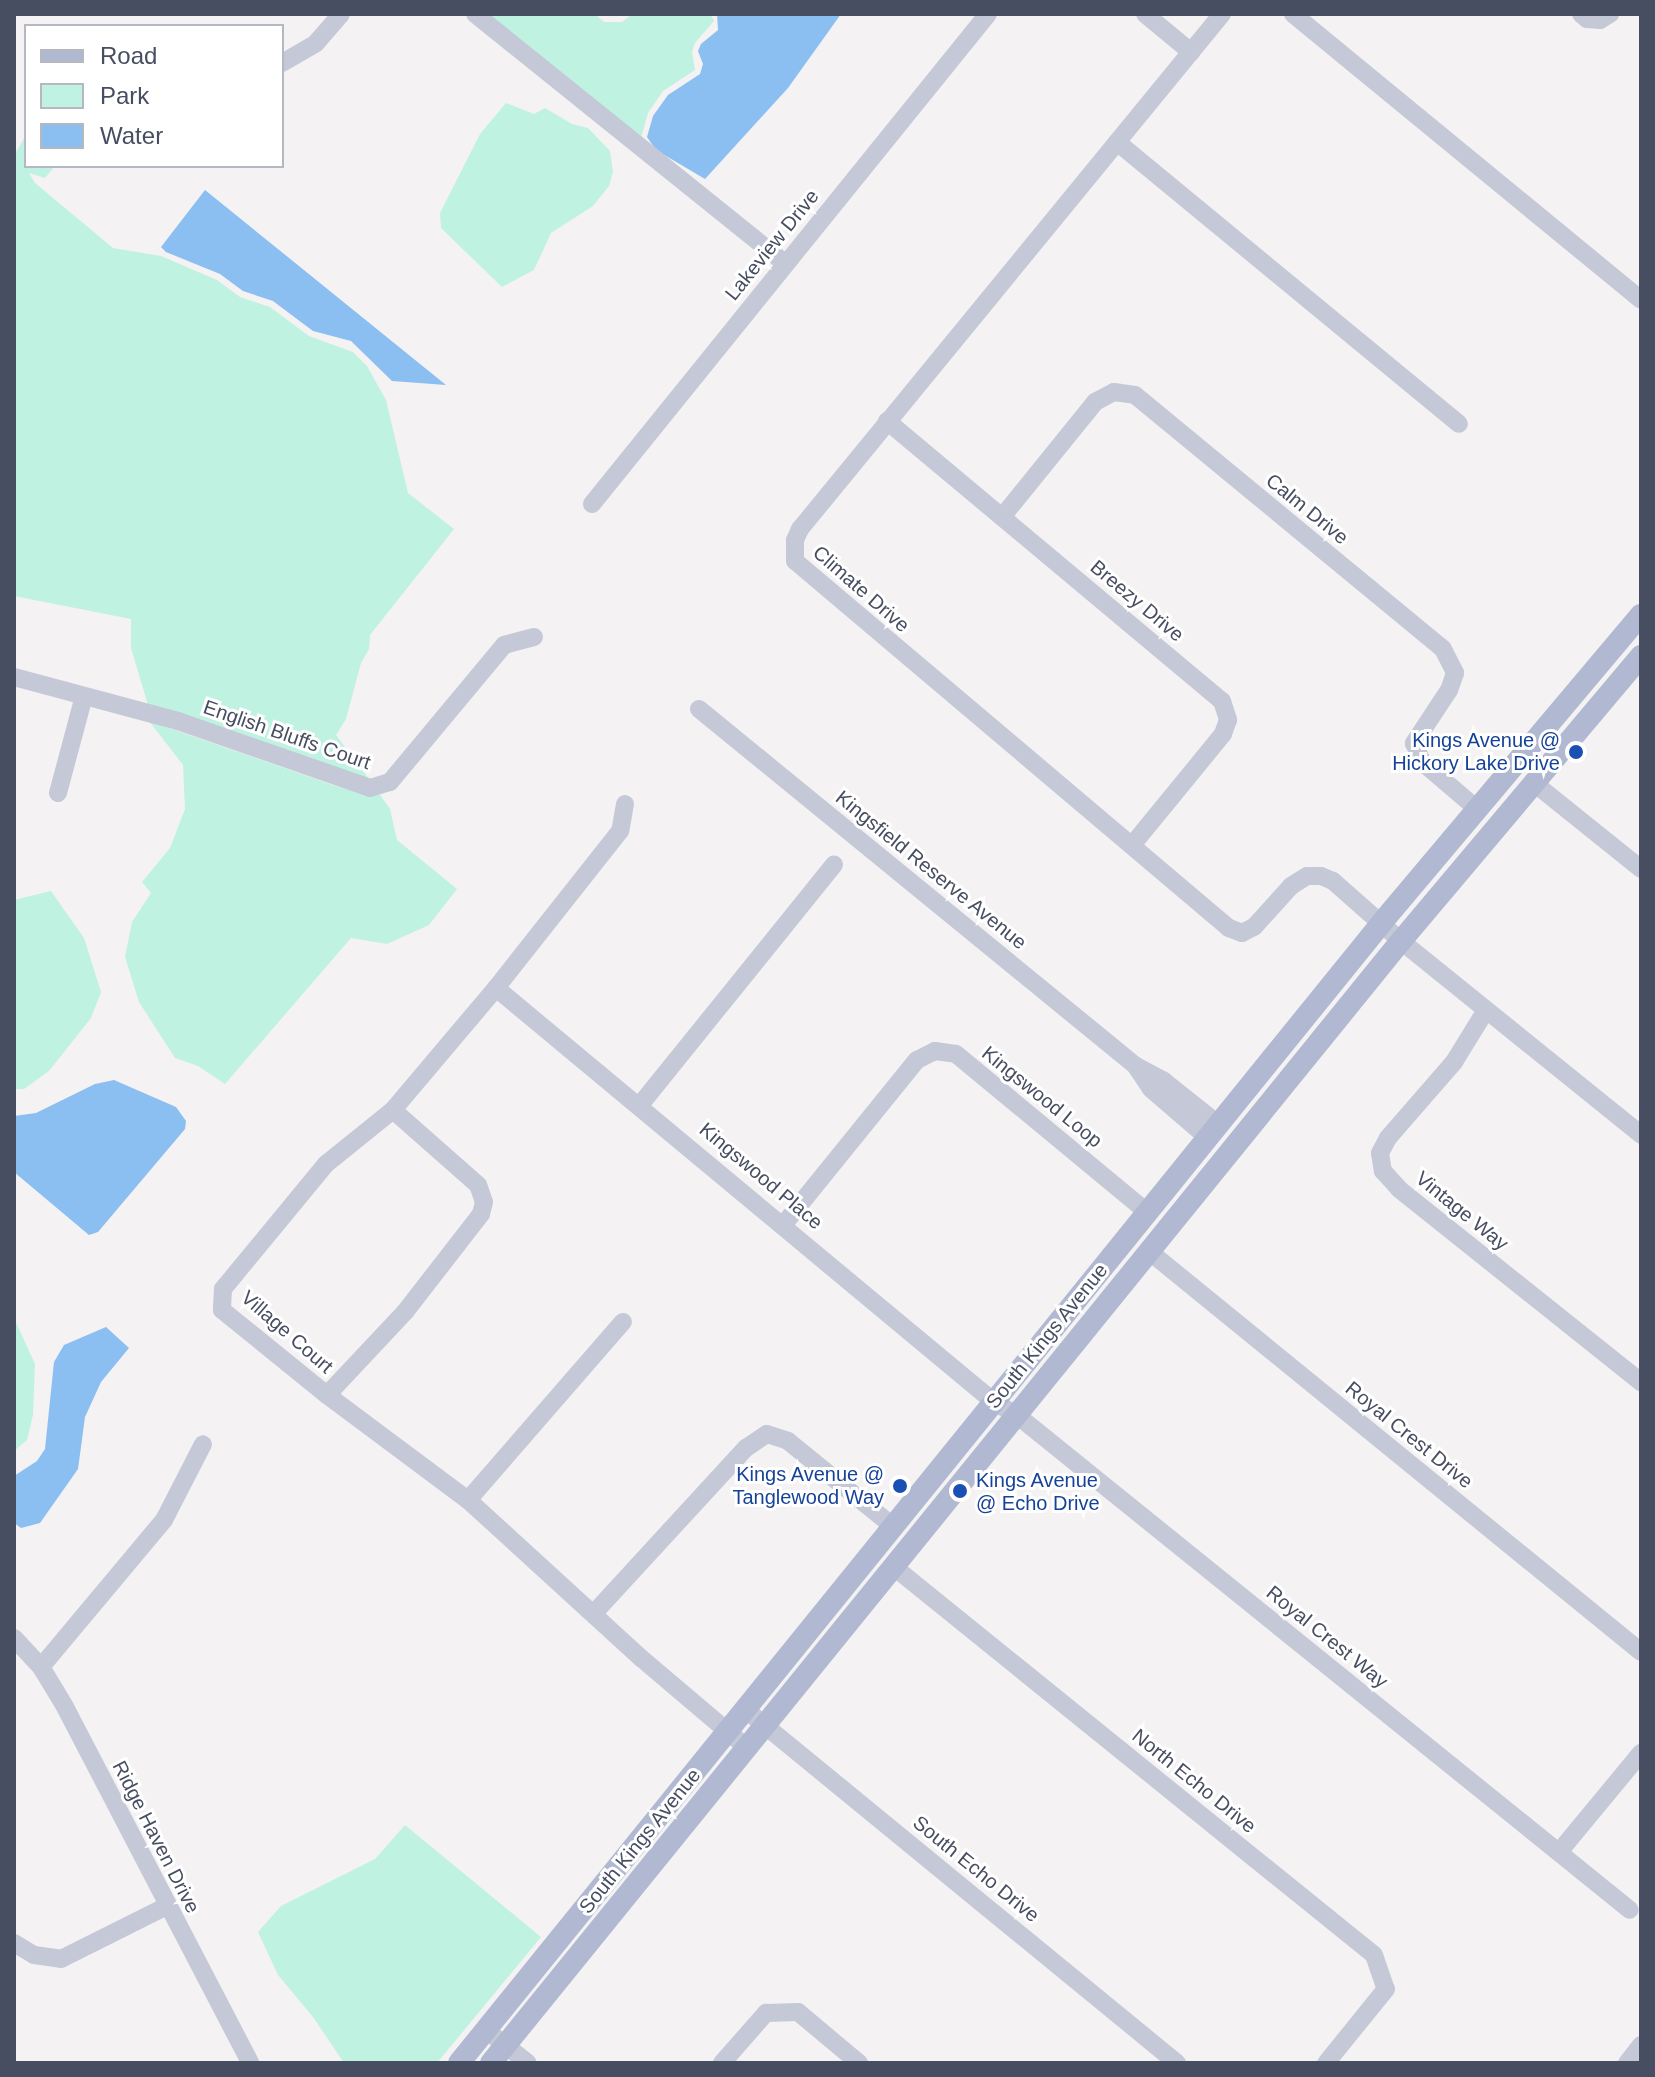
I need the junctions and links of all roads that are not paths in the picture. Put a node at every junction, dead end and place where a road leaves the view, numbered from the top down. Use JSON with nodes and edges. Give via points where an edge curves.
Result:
{"nodes":[{"id":1,"x":341,"y":14,"type":"edge"},
{"id":2,"x":475,"y":14,"type":"edge"},
{"id":3,"x":988,"y":14,"type":"edge"},
{"id":4,"x":1145,"y":14,"type":"edge"},
{"id":5,"x":1222,"y":14,"type":"edge"},
{"id":6,"x":1293,"y":14,"type":"edge"},
{"id":7,"x":1581,"y":14,"type":"edge"},
{"id":8,"x":1605,"y":17,"type":"edge"},
{"id":9,"x":1191,"y":52,"type":"junction"},
{"id":10,"x":284,"y":62,"type":"edge"},
{"id":11,"x":1117,"y":142,"type":"junction"},
{"id":12,"x":785,"y":263,"type":"junction"},
{"id":13,"x":1641,"y":300,"type":"edge"},
{"id":14,"x":887,"y":421,"type":"junction"},
{"id":15,"x":1459,"y":424,"type":"dead end"},
{"id":16,"x":592,"y":504,"type":"dead end"},
{"id":17,"x":1002,"y":517,"type":"junction"},
{"id":18,"x":1641,"y":615,"type":"edge"},
{"id":19,"x":534,"y":637,"type":"dead end"},
{"id":20,"x":1641,"y":656,"type":"edge"},
{"id":21,"x":14,"y":677,"type":"edge"},
{"id":22,"x":84,"y":696,"type":"junction"},
{"id":23,"x":699,"y":709,"type":"dead end"},
{"id":24,"x":1534,"y":783,"type":"junction"},
{"id":25,"x":58,"y":793,"type":"dead end"},
{"id":26,"x":625,"y":804,"type":"dead end"},
{"id":27,"x":1477,"y":809,"type":"junction"},
{"id":28,"x":1132,"y":845,"type":"junction"},
{"id":29,"x":834,"y":865,"type":"dead end"},
{"id":30,"x":1641,"y":869,"type":"edge"},
{"id":31,"x":1383,"y":921,"type":"junction"},
{"id":32,"x":1401,"y":941,"type":"junction"},
{"id":33,"x":496,"y":988,"type":"junction"},
{"id":34,"x":1486,"y":1010,"type":"junction"},
{"id":35,"x":640,"y":1105,"type":"junction"},
{"id":36,"x":393,"y":1110,"type":"junction"},
{"id":37,"x":1213,"y":1131,"type":"junction"},
{"id":38,"x":1641,"y":1135,"type":"edge"},
{"id":39,"x":1147,"y":1212,"type":"junction"},
{"id":40,"x":784,"y":1224,"type":"junction"},
{"id":41,"x":1150,"y":1252,"type":"junction"},
{"id":42,"x":623,"y":1322,"type":"dead end"},
{"id":43,"x":1639,"y":1374,"type":"edge"},
{"id":44,"x":327,"y":1395,"type":"junction"},
{"id":45,"x":994,"y":1402,"type":"junction"},
{"id":46,"x":1018,"y":1416,"type":"junction"},
{"id":47,"x":203,"y":1444,"type":"dead end"},
{"id":48,"x":468,"y":1500,"type":"junction"},
{"id":49,"x":894,"y":1527,"type":"junction"},
{"id":50,"x":894,"y":1567,"type":"junction"},
{"id":51,"x":595,"y":1612,"type":"junction"},
{"id":52,"x":14,"y":1638,"type":"edge"},
{"id":53,"x":1641,"y":1652,"type":"edge"},
{"id":54,"x":41,"y":1667,"type":"junction"},
{"id":55,"x":746,"y":1710,"type":"junction"},
{"id":56,"x":765,"y":1726,"type":"junction"},
{"id":57,"x":728,"y":1732,"type":"junction"},
{"id":58,"x":747,"y":1748,"type":"junction"},
{"id":59,"x":1641,"y":1753,"type":"edge"},
{"id":60,"x":1559,"y":1852,"type":"junction"},
{"id":61,"x":616,"y":1872,"type":"junction"},
{"id":62,"x":634,"y":1887,"type":"junction"},
{"id":63,"x":167,"y":1906,"type":"junction"},
{"id":64,"x":1630,"y":1910,"type":"dead end"},
{"id":65,"x":14,"y":1943,"type":"edge"},
{"id":66,"x":486,"y":2030,"type":"junction"},
{"id":67,"x":1641,"y":2045,"type":"edge"},
{"id":68,"x":498,"y":2054,"type":"edge"},
{"id":69,"x":1331,"y":2057,"type":"edge"},
{"id":70,"x":250,"y":2063,"type":"edge"},
{"id":71,"x":459,"y":2063,"type":"edge"},
{"id":72,"x":528,"y":2063,"type":"edge"},
{"id":73,"x":722,"y":2063,"type":"edge"},
{"id":74,"x":859,"y":2063,"type":"edge"},
{"id":75,"x":1177,"y":2063,"type":"edge"},
{"id":76,"x":1627,"y":2063,"type":"edge"}],
"edges":[{"from":1,"to":10,"type":"street","via":[[316,43]]},
{"from":2,"to":12,"type":"street"},
{"from":3,"to":12,"type":"street","name":"Lakeview Drive"},
{"from":4,"to":9,"type":"street"},
{"from":5,"to":9,"type":"street"},
{"from":6,"to":13,"type":"street"},
{"from":7,"to":8,"type":"street","via":[[1587,19]]},
{"from":9,"to":11,"type":"street","name":"Climate Drive"},
{"from":11,"to":14,"type":"street","name":"Climate Drive"},
{"from":11,"to":15,"type":"street"},
{"from":12,"to":16,"type":"street","name":"Lakeview Drive"},
{"from":14,"to":17,"type":"street","name":"Breezy Drive"},
{"from":14,"to":28,"type":"street","name":"Climate Drive","via":[[800,529],[795,561]]},
{"from":17,"to":27,"type":"street","name":"Calm Drive","via":[[1095,402],[1114,392],[1135,395],[1443,649],[1455,673],[1414,743],[1422,762]]},
{"from":17,"to":28,"type":"street","name":"Breezy Drive","via":[[1222,701],[1228,720],[1223,734]]},
{"from":18,"to":27,"type":"main road","name":"South Kings Avenue"},
{"from":19,"to":22,"type":"street","name":"English Bluffs Court","via":[[504,645],[390,782],[370,788],[178,721]]},
{"from":20,"to":24,"type":"main road","name":"South Kings Avenue"},
{"from":21,"to":22,"type":"street","name":"English Bluffs Court"},
{"from":22,"to":25,"type":"street"},
{"from":23,"to":37,"type":"street","name":"Kingsfield Reserve Avenue","via":[[1136,1066],[1164,1081]]},
{"from":24,"to":30,"type":"street"},
{"from":24,"to":32,"type":"main road","name":"South Kings Avenue"},
{"from":26,"to":33,"type":"street","name":"Village Court","via":[[620,831]]},
{"from":27,"to":31,"type":"main road","name":"South Kings Avenue"},
{"from":28,"to":31,"type":"street","name":"Climate Drive","via":[[1229,928],[1242,933],[1307,876],[1333,881]]},
{"from":29,"to":35,"type":"street"},
{"from":31,"to":32,"type":"street","name":"Climate Drive"},
{"from":31,"to":37,"type":"main road","name":"South Kings Avenue"},
{"from":32,"to":34,"type":"street"},
{"from":32,"to":41,"type":"main road","name":"South Kings Avenue"},
{"from":33,"to":35,"type":"street","name":"Kingswood Place"},
{"from":33,"to":36,"type":"street","name":"Village Court"},
{"from":34,"to":38,"type":"street"},
{"from":34,"to":43,"type":"street","name":"Vintage Way","via":[[1454,1062],[1388,1138],[1380,1153],[1383,1171],[1399,1189]]},
{"from":35,"to":40,"type":"street","name":"Kingswood Place"},
{"from":36,"to":44,"type":"street","via":[[478,1185],[484,1202],[470,1231],[405,1312]]},
{"from":36,"to":44,"type":"street","name":"Village Court","via":[[326,1164],[223,1289],[222,1310]]},
{"from":37,"to":39,"type":"main road","name":"South Kings Avenue"},
{"from":39,"to":40,"type":"street","name":"Kingswood Loop","via":[[956,1054],[935,1051],[917,1060]]},
{"from":39,"to":45,"type":"main road","name":"South Kings Avenue"},
{"from":40,"to":45,"type":"street","name":"Kingswood Place"},
{"from":41,"to":46,"type":"main road","name":"South Kings Avenue"},
{"from":41,"to":53,"type":"street","name":"Royal Crest Drive"},
{"from":42,"to":48,"type":"street"},
{"from":44,"to":48,"type":"street","name":"Village Court"},
{"from":45,"to":46,"type":"street","name":"Royal Crest Way"},
{"from":45,"to":49,"type":"main road","name":"South Kings Avenue"},
{"from":46,"to":50,"type":"main road","name":"South Kings Avenue"},
{"from":46,"to":60,"type":"street","name":"Royal Crest Way"},
{"from":47,"to":54,"type":"street","via":[[164,1520]]},
{"from":48,"to":51,"type":"street","name":"Village Court"},
{"from":49,"to":51,"type":"street","via":[[788,1441],[767,1434],[746,1448]]},
{"from":49,"to":55,"type":"main road","name":"South Kings Avenue"},
{"from":50,"to":56,"type":"main road","name":"South Kings Avenue"},
{"from":50,"to":69,"type":"street","name":"North Echo Drive","via":[[1374,1955],[1386,1989]]},
{"from":51,"to":57,"type":"street","name":"Village Court"},
{"from":52,"to":54,"type":"street","name":"Ridge Haven Drive"},
{"from":54,"to":63,"type":"street","name":"Ridge Haven Drive"},
{"from":55,"to":56,"type":"street","name":"South Echo Drive"},
{"from":55,"to":57,"type":"main road","name":"South Kings Avenue"},
{"from":56,"to":58,"type":"main road","name":"South Kings Avenue"},
{"from":56,"to":75,"type":"street","name":"South Echo Drive"},
{"from":57,"to":58,"type":"street","name":"Village Court"},
{"from":57,"to":61,"type":"main road","name":"South Kings Avenue"},
{"from":58,"to":62,"type":"main road","name":"South Kings Avenue"},
{"from":59,"to":60,"type":"street"},
{"from":60,"to":64,"type":"street","name":"Royal Crest Way"},
{"from":61,"to":62,"type":"main road"},
{"from":61,"to":66,"type":"main road","name":"South Kings Avenue"},
{"from":62,"to":68,"type":"main road","name":"South Kings Avenue"},
{"from":63,"to":65,"type":"street","via":[[61,1959],[34,1955]]},
{"from":63,"to":70,"type":"street","name":"Ridge Haven Drive"},
{"from":66,"to":68,"type":"street"},
{"from":66,"to":71,"type":"main road","name":"South Kings Avenue"},
{"from":67,"to":76,"type":"street"},
{"from":68,"to":72,"type":"street"},
{"from":73,"to":74,"type":"street","via":[[766,2013],[798,2012]]}]}
